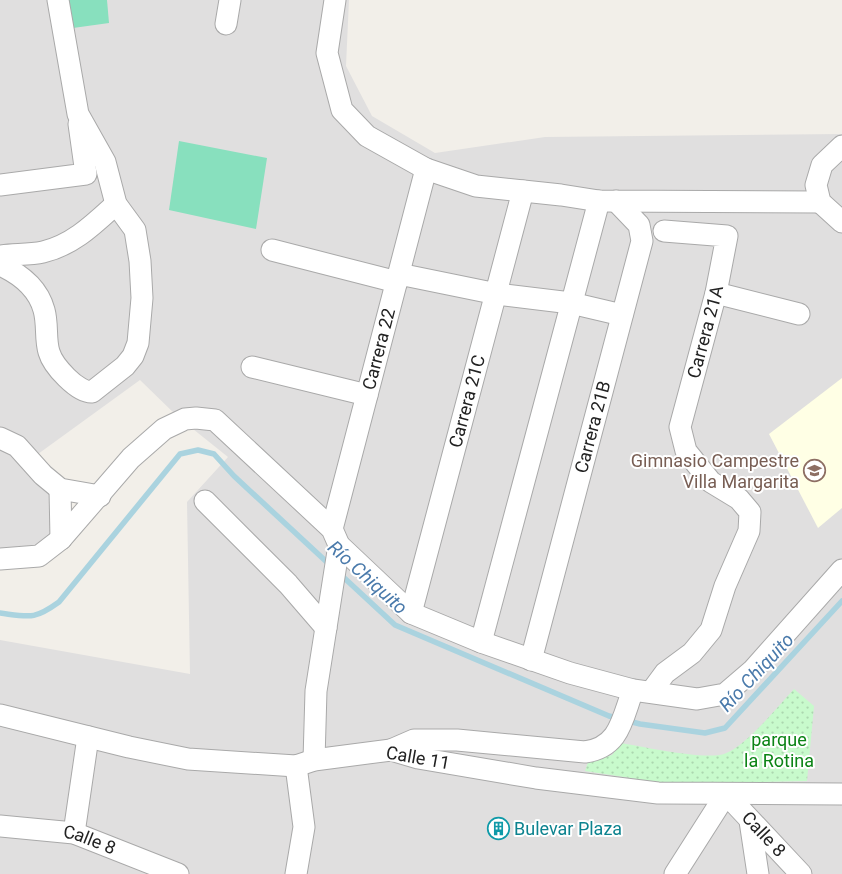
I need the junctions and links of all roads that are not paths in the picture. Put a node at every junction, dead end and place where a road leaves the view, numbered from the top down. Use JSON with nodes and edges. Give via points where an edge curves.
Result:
{"nodes":[{"id":1,"x":58,"y":0,"type":"edge"},
{"id":2,"x":230,"y":0,"type":"edge"},
{"id":3,"x":334,"y":0,"type":"edge"},
{"id":4,"x":226,"y":24,"type":"dead end"},
{"id":5,"x":78,"y":114,"type":"junction"},
{"id":6,"x":842,"y":146,"type":"edge"},
{"id":7,"x":426,"y":169,"type":"junction"},
{"id":8,"x":0,"y":185,"type":"edge"},
{"id":9,"x":523,"y":191,"type":"junction"},
{"id":10,"x":818,"y":194,"type":"junction"},
{"id":11,"x":608,"y":201,"type":"junction"},
{"id":12,"x":116,"y":204,"type":"junction"},
{"id":13,"x":842,"y":222,"type":"edge"},
{"id":14,"x":664,"y":231,"type":"dead end"},
{"id":15,"x":272,"y":250,"type":"dead end"},
{"id":16,"x":0,"y":256,"type":"edge"},
{"id":17,"x":0,"y":265,"type":"edge"},
{"id":18,"x":398,"y":278,"type":"junction"},
{"id":19,"x":716,"y":293,"type":"junction"},
{"id":20,"x":497,"y":294,"type":"junction"},
{"id":21,"x":571,"y":304,"type":"junction"},
{"id":22,"x":799,"y":314,"type":"dead end"},
{"id":23,"x":622,"y":315,"type":"junction"},
{"id":24,"x":252,"y":367,"type":"dead end"},
{"id":25,"x":368,"y":395,"type":"junction"},
{"id":26,"x":0,"y":438,"type":"edge"},
{"id":27,"x":60,"y":489,"type":"junction"},
{"id":28,"x":100,"y":496,"type":"junction"},
{"id":29,"x":206,"y":501,"type":"dead end"},
{"id":30,"x":61,"y":539,"type":"junction"},
{"id":31,"x":336,"y":543,"type":"junction"},
{"id":32,"x":0,"y":559,"type":"edge"},
{"id":33,"x":842,"y":570,"type":"edge"},
{"id":34,"x":410,"y":613,"type":"junction"},
{"id":35,"x":326,"y":628,"type":"junction"},
{"id":36,"x":481,"y":642,"type":"junction"},
{"id":37,"x":531,"y":660,"type":"junction"},
{"id":38,"x":637,"y":696,"type":"junction"},
{"id":39,"x":0,"y":715,"type":"edge"},
{"id":40,"x":88,"y":737,"type":"junction"},
{"id":41,"x":391,"y":750,"type":"junction"},
{"id":42,"x":305,"y":763,"type":"junction"},
{"id":43,"x":726,"y":794,"type":"junction"},
{"id":44,"x":842,"y":794,"type":"edge"},
{"id":45,"x":750,"y":821,"type":"junction"},
{"id":46,"x":0,"y":826,"type":"edge"},
{"id":47,"x":74,"y":833,"type":"junction"},
{"id":48,"x":176,"y":874,"type":"edge"},
{"id":49,"x":296,"y":874,"type":"edge"},
{"id":50,"x":675,"y":874,"type":"edge"},
{"id":51,"x":758,"y":874,"type":"edge"},
{"id":52,"x":801,"y":874,"type":"edge"}],
"edges":[{"from":1,"to":5,"type":"street"},
{"from":2,"to":4,"type":"street"},
{"from":3,"to":7,"type":"street","via":[[327,53],[342,110],[367,136]]},
{"from":5,"to":8,"type":"street","via":[[86,174]]},
{"from":5,"to":12,"type":"street","via":[[105,162]]},
{"from":6,"to":10,"type":"street","via":[[822,165]]},
{"from":7,"to":9,"type":"street","via":[[476,186]]},
{"from":7,"to":18,"type":"street","name":"Carrera 22"},
{"from":9,"to":11,"type":"street"},
{"from":9,"to":20,"type":"street","name":"Carrera 21C"},
{"from":10,"to":11,"type":"street"},
{"from":10,"to":13,"type":"street"},
{"from":11,"to":21,"type":"street"},
{"from":11,"to":23,"type":"street","name":"Carrera 21B","via":[[639,225],[642,241]]},
{"from":12,"to":16,"type":"street","via":[[66,244],[42,252]]},
{"from":12,"to":17,"type":"street","via":[[135,230],[140,261],[142,298],[138,343],[125,366],[92,392],[78,389],[53,360],[49,352],[44,310],[32,288],[17,273]]},
{"from":14,"to":19,"type":"street","name":"Carrera 21A","via":[[726,236]]},
{"from":15,"to":18,"type":"street"},
{"from":18,"to":20,"type":"street"},
{"from":18,"to":25,"type":"street","name":"Carrera 22"},
{"from":19,"to":22,"type":"street"},
{"from":19,"to":38,"type":"street","name":"Carrera 21A","via":[[680,427],[686,451],[698,467],[711,482],[739,499],[750,512],[749,531],[725,586],[711,630],[692,653]]},
{"from":20,"to":21,"type":"street"},
{"from":20,"to":34,"type":"street","name":"Carrera 21C"},
{"from":21,"to":23,"type":"street"},
{"from":21,"to":36,"type":"street"},
{"from":23,"to":37,"type":"street","name":"Carrera 21B"},
{"from":24,"to":25,"type":"street"},
{"from":25,"to":31,"type":"street","name":"Carrera 22"},
{"from":26,"to":27,"type":"street","via":[[17,446],[42,475]]},
{"from":27,"to":28,"type":"street"},
{"from":27,"to":30,"type":"street"},
{"from":28,"to":30,"type":"street"},
{"from":28,"to":31,"type":"street","via":[[132,458],[164,430],[184,419],[214,420]]},
{"from":29,"to":35,"type":"street","via":[[288,584]]},
{"from":30,"to":32,"type":"street","via":[[39,556]]},
{"from":31,"to":34,"type":"street"},
{"from":31,"to":35,"type":"street","name":"Carrera 22"},
{"from":33,"to":38,"type":"street","via":[[753,670],[725,694],[698,699]]},
{"from":34,"to":36,"type":"street"},
{"from":35,"to":42,"type":"street","name":"Carrera 22"},
{"from":36,"to":37,"type":"street"},
{"from":37,"to":38,"type":"street"},
{"from":38,"to":41,"type":"street","via":[[615,736],[600,750],[585,752],[448,740],[414,740]]},
{"from":39,"to":40,"type":"street","name":"Calle 11"},
{"from":40,"to":42,"type":"street","name":"Calle 11","via":[[188,759]]},
{"from":40,"to":47,"type":"street"},
{"from":41,"to":42,"type":"street","name":"Calle 11"},
{"from":41,"to":43,"type":"street","name":"Calle 11","via":[[418,758],[536,778],[658,793]]},
{"from":42,"to":49,"type":"street","via":[[304,827]]},
{"from":43,"to":44,"type":"street","name":"Calle 11"},
{"from":43,"to":45,"type":"street","name":"Calle 8"},
{"from":43,"to":50,"type":"street"},
{"from":45,"to":51,"type":"street"},
{"from":45,"to":52,"type":"street","name":"Calle 8"},
{"from":46,"to":47,"type":"street","name":"Calle 8"},
{"from":47,"to":48,"type":"street","name":"Calle 8"}]}
